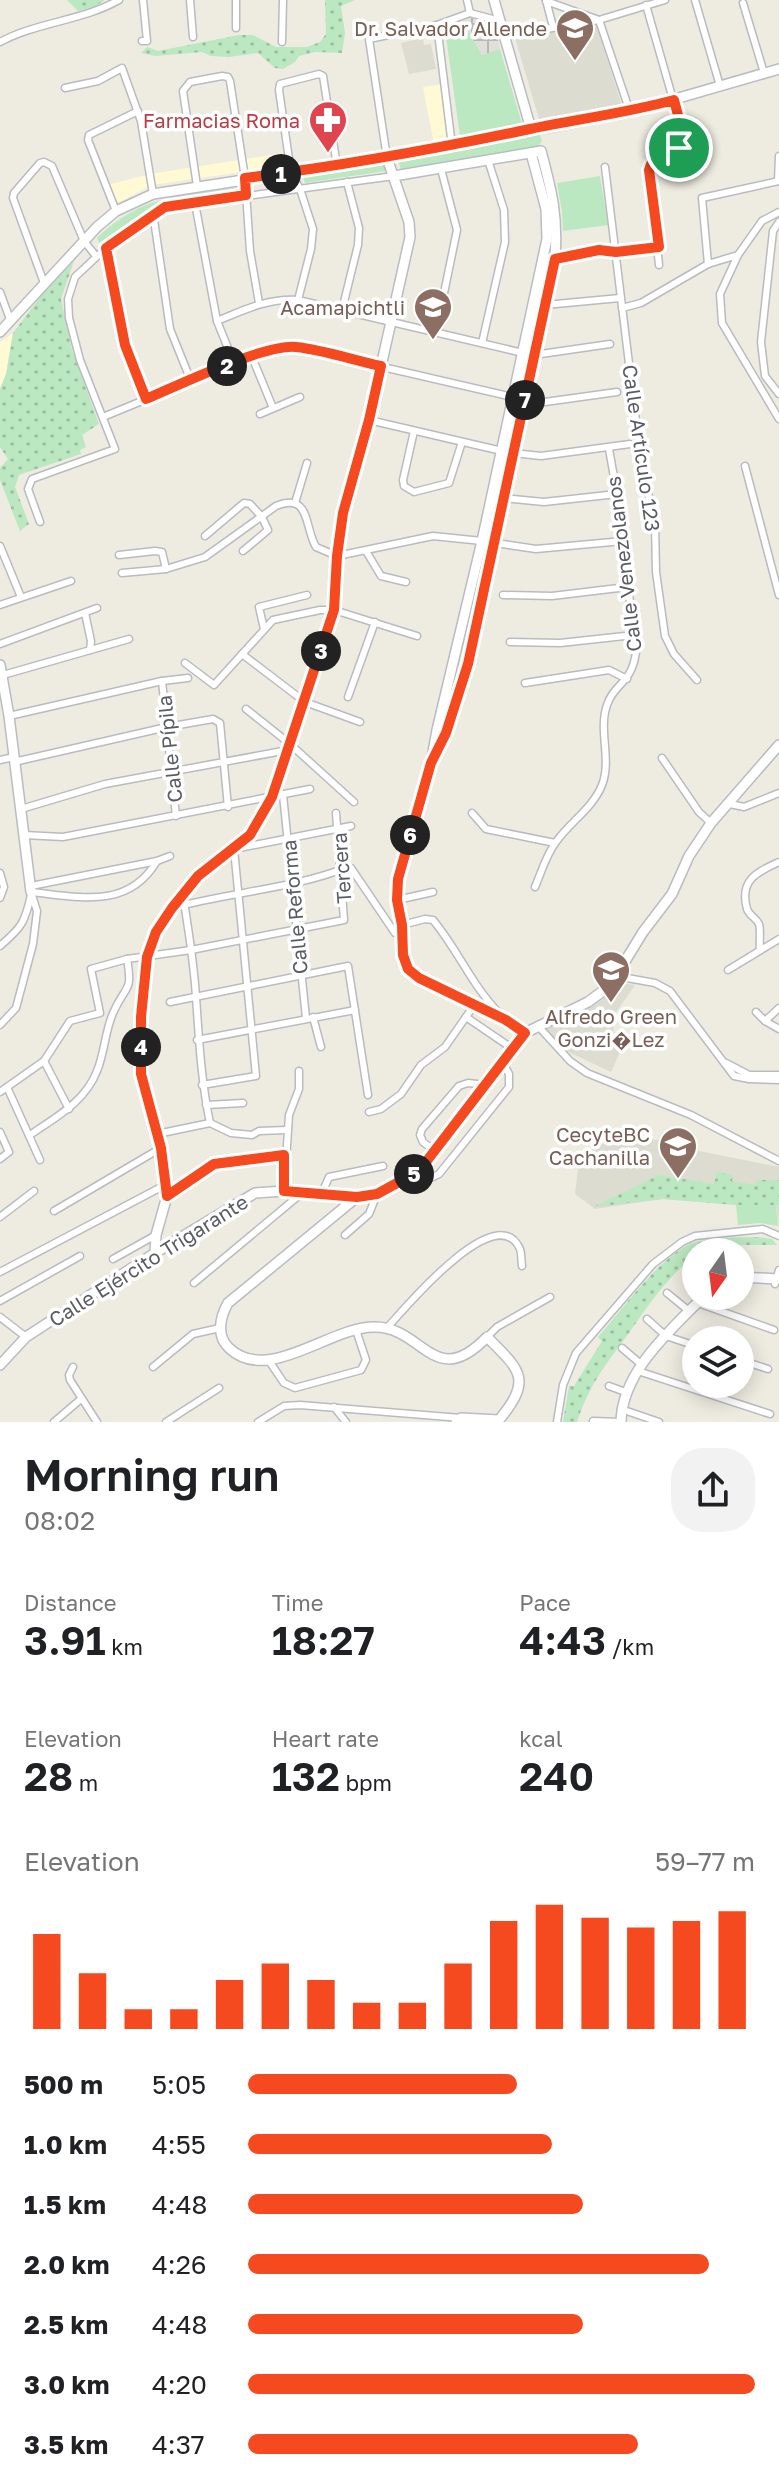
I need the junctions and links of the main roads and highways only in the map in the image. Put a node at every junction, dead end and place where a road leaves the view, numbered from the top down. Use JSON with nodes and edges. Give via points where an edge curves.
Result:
{"nodes":[{"id":1,"x":494,"y":0,"type":"edge"},
{"id":2,"x":779,"y":69,"type":"edge"},
{"id":3,"x":531,"y":129,"type":"junction"},
{"id":4,"x":536,"y":152,"type":"junction"},
{"id":5,"x":387,"y":158,"type":"junction"},
{"id":6,"x":394,"y":176,"type":"junction"},
{"id":7,"x":0,"y":332,"type":"edge"},
{"id":8,"x":2,"y":670,"type":"edge"},
{"id":9,"x":779,"y":745,"type":"edge"},
{"id":10,"x":431,"y":763,"type":"junction"},
{"id":11,"x":31,"y":889,"type":"road end"},
{"id":12,"x":525,"y":1033,"type":"junction"},
{"id":13,"x":357,"y":1197,"type":"junction"},
{"id":14,"x":155,"y":1253,"type":"junction"},
{"id":15,"x":754,"y":1278,"type":"edge"},
{"id":16,"x":776,"y":1279,"type":"edge"},
{"id":17,"x":691,"y":1310,"type":"edge"},
{"id":18,"x":0,"y":1365,"type":"edge"},
{"id":19,"x":458,"y":1420,"type":"edge"},
{"id":20,"x":498,"y":1421,"type":"edge"},
{"id":21,"x":621,"y":1422,"type":"edge"}],
"edges":[{"from":1,"to":3,"type":"main road"},
{"from":2,"to":3,"type":"main road","via":[[630,112]]},
{"from":3,"to":5,"type":"main road"},
{"from":4,"to":6,"type":"main road"},
{"from":4,"to":10,"type":"main road","via":[[547,239]]},
{"from":4,"to":10,"type":"main road","via":[[554,200],[555,259],[468,664]]},
{"from":5,"to":6,"type":"main road"},
{"from":5,"to":7,"type":"main road","via":[[153,194],[116,211]]},
{"from":6,"to":14,"type":"main road","via":[[410,237],[343,513],[334,610],[305,702],[272,797],[250,835],[198,876],[156,932],[147,957],[141,1074],[167,1184]]},
{"from":8,"to":11,"type":"main road"},
{"from":9,"to":12,"type":"main road","via":[[711,823],[672,894],[603,991]]},
{"from":10,"to":12,"type":"main road","via":[[398,879],[403,955],[419,978]]},
{"from":12,"to":13,"type":"main road","name":"Calle Ejército Trigarante","via":[[419,1171],[377,1194]]},
{"from":13,"to":14,"type":"main road","name":"Calle Ejército Trigarante","via":[[255,1193]]},
{"from":13,"to":20,"type":"main road","via":[[235,1296],[223,1312],[224,1344],[256,1361],[269,1361],[372,1327],[387,1328],[432,1355],[449,1359],[474,1351],[487,1337],[517,1367],[515,1400]]},
{"from":14,"to":18,"type":"main road","name":"Calle Ejército Trigarante","via":[[26,1337]]},
{"from":15,"to":16,"type":"main road"},
{"from":17,"to":21,"type":"main road","via":[[640,1368],[621,1409]]},
{"from":19,"to":20,"type":"main road"}]}
